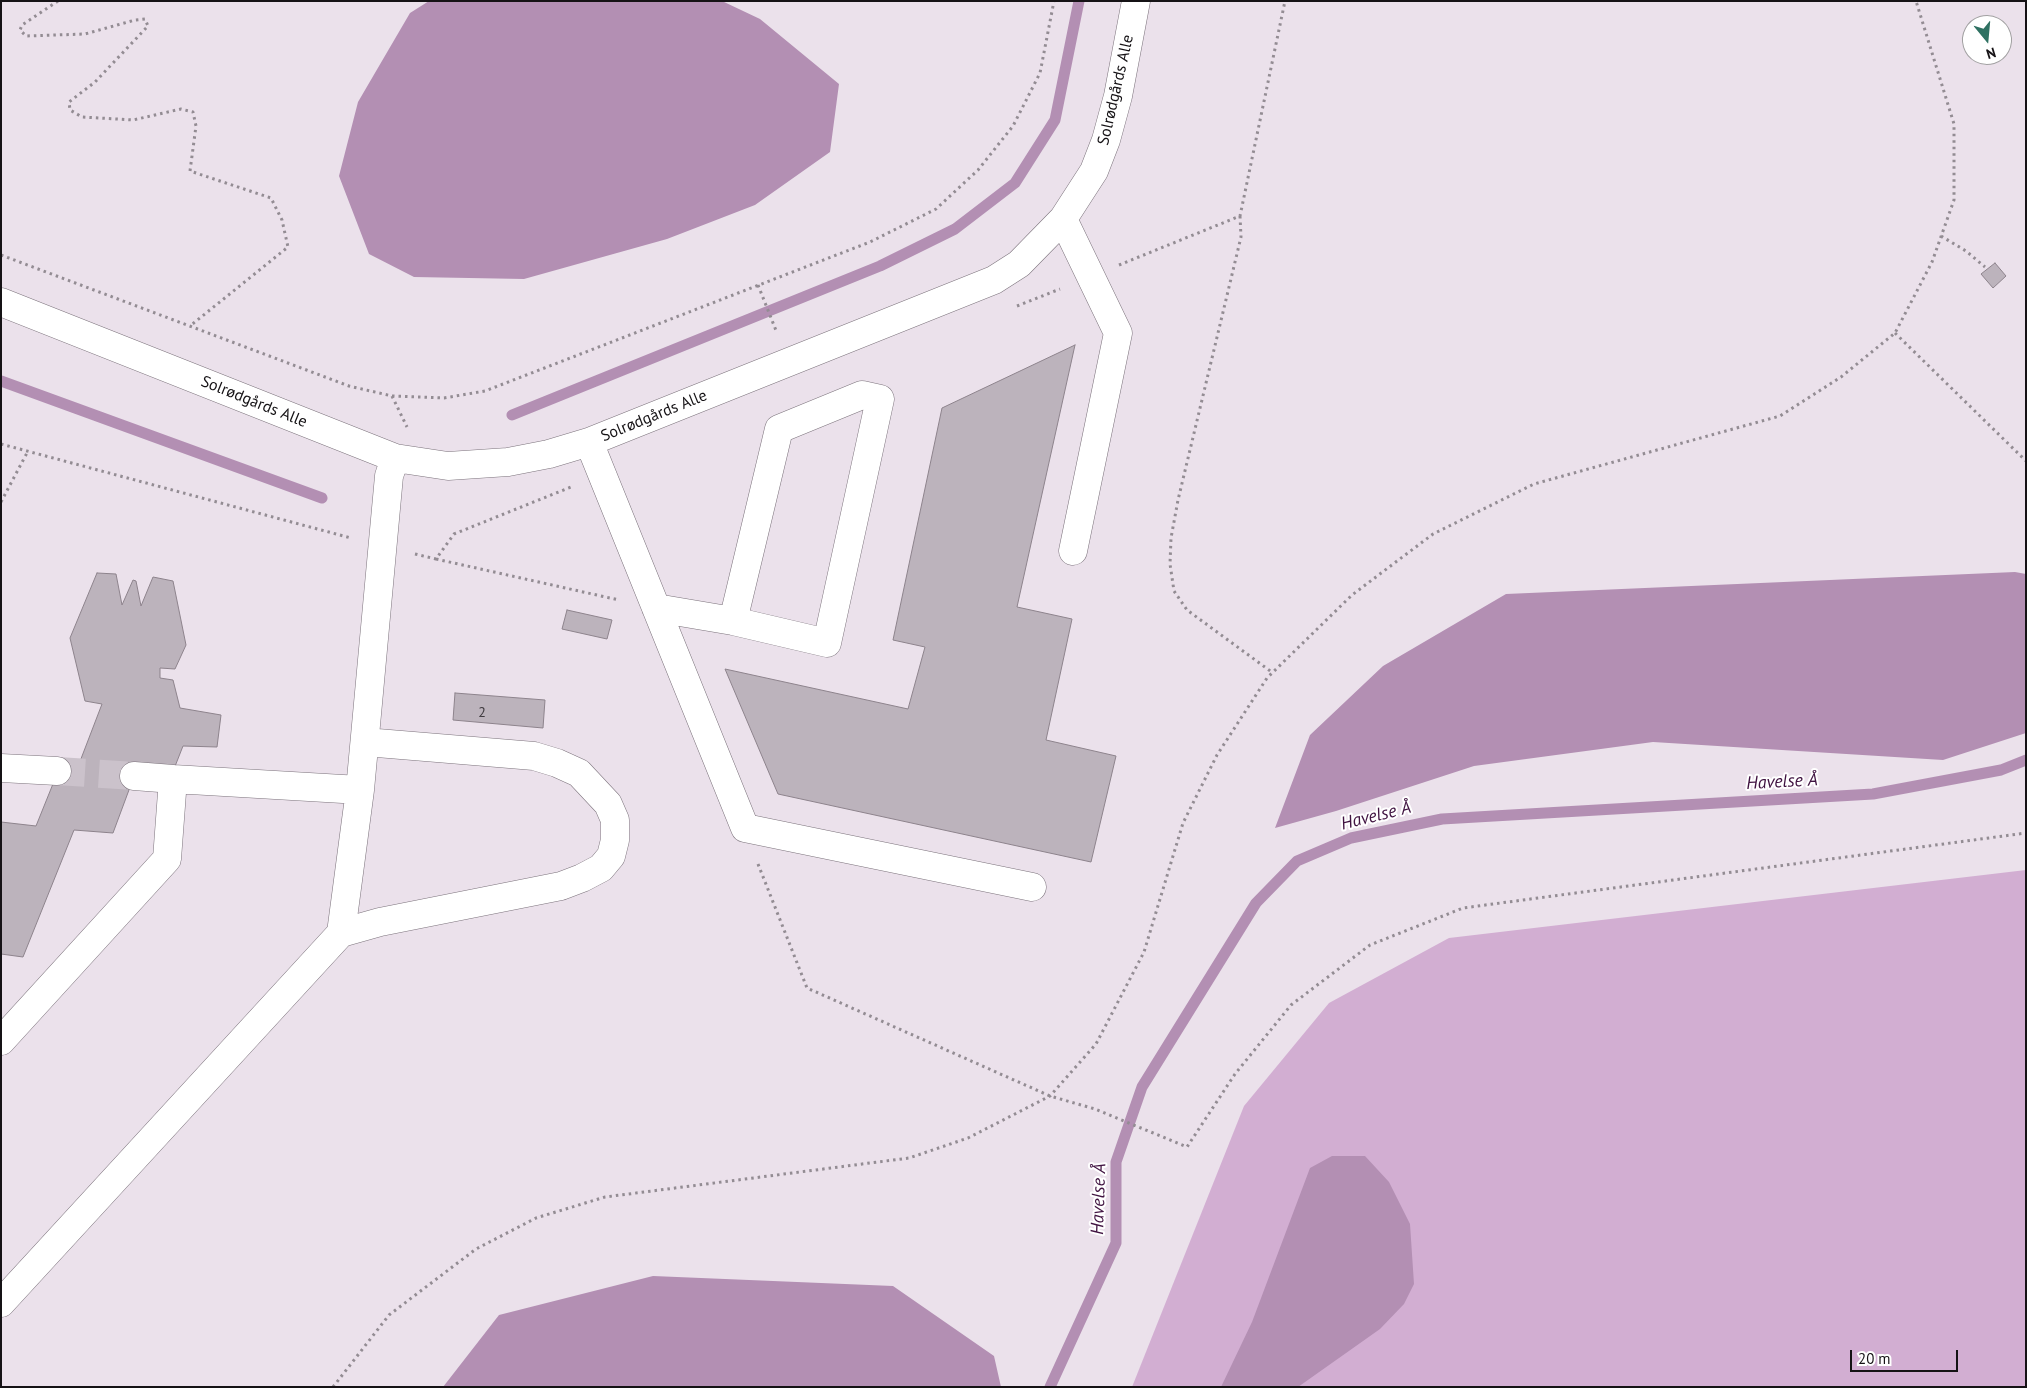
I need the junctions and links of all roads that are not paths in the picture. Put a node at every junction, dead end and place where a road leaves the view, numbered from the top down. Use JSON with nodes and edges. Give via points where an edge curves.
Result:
{"nodes":[{"id":1,"x":1136,"y":1,"type":"edge"},
{"id":2,"x":1063,"y":219,"type":"junction"},
{"id":3,"x":1,"y":302,"type":"edge"},
{"id":4,"x":589,"y":442,"type":"junction"},
{"id":5,"x":395,"y":458,"type":"junction"},
{"id":6,"x":1073,"y":551,"type":"dead end"},
{"id":7,"x":656,"y":608,"type":"junction"},
{"id":8,"x":733,"y":621,"type":"junction"},
{"id":9,"x":365,"y":742,"type":"junction"},
{"id":10,"x":1,"y":768,"type":"edge"},
{"id":11,"x":57,"y":771,"type":"tunnel mouth"},
{"id":12,"x":134,"y":776,"type":"tunnel mouth"},
{"id":13,"x":173,"y":779,"type":"junction"},
{"id":14,"x":360,"y":790,"type":"junction"},
{"id":15,"x":1032,"y":887,"type":"dead end"},
{"id":16,"x":341,"y":933,"type":"junction"},
{"id":17,"x":1,"y":1041,"type":"edge"},
{"id":18,"x":1,"y":1303,"type":"edge"}],
"edges":[{"from":1,"to":2,"type":"lane","name":"Solrødgårds Alle","via":[[1106,140],[1094,171]]},
{"from":2,"to":4,"type":"lane","name":"Solrødgårds Alle","via":[[1019,264],[994,280]]},
{"from":2,"to":6,"type":"lane","via":[[1118,333]]},
{"from":3,"to":5,"type":"lane","name":"Solrødgårds Alle"},
{"from":4,"to":5,"type":"lane","name":"Solrødgårds Alle","via":[[548,454],[478,465],[448,466]]},
{"from":4,"to":7,"type":"lane"},
{"from":5,"to":9,"type":"lane","via":[[389,476]]},
{"from":7,"to":8,"type":"lane"},
{"from":7,"to":15,"type":"lane","via":[[745,828]]},
{"from":8,"to":8,"type":"lane","via":[[779,429],[862,395],[880,399],[827,643]]},
{"from":9,"to":14,"type":"lane"},
{"from":9,"to":16,"type":"lane","via":[[534,756],[557,763],[580,773],[608,804],[615,820],[615,840],[611,856],[601,868],[561,886],[380,922]]},
{"from":10,"to":11,"type":"lane"},
{"from":12,"to":13,"type":"lane"},
{"from":13,"to":14,"type":"lane"},
{"from":13,"to":17,"type":"lane","via":[[167,859]]},
{"from":14,"to":16,"type":"lane"},
{"from":16,"to":18,"type":"lane"}]}
